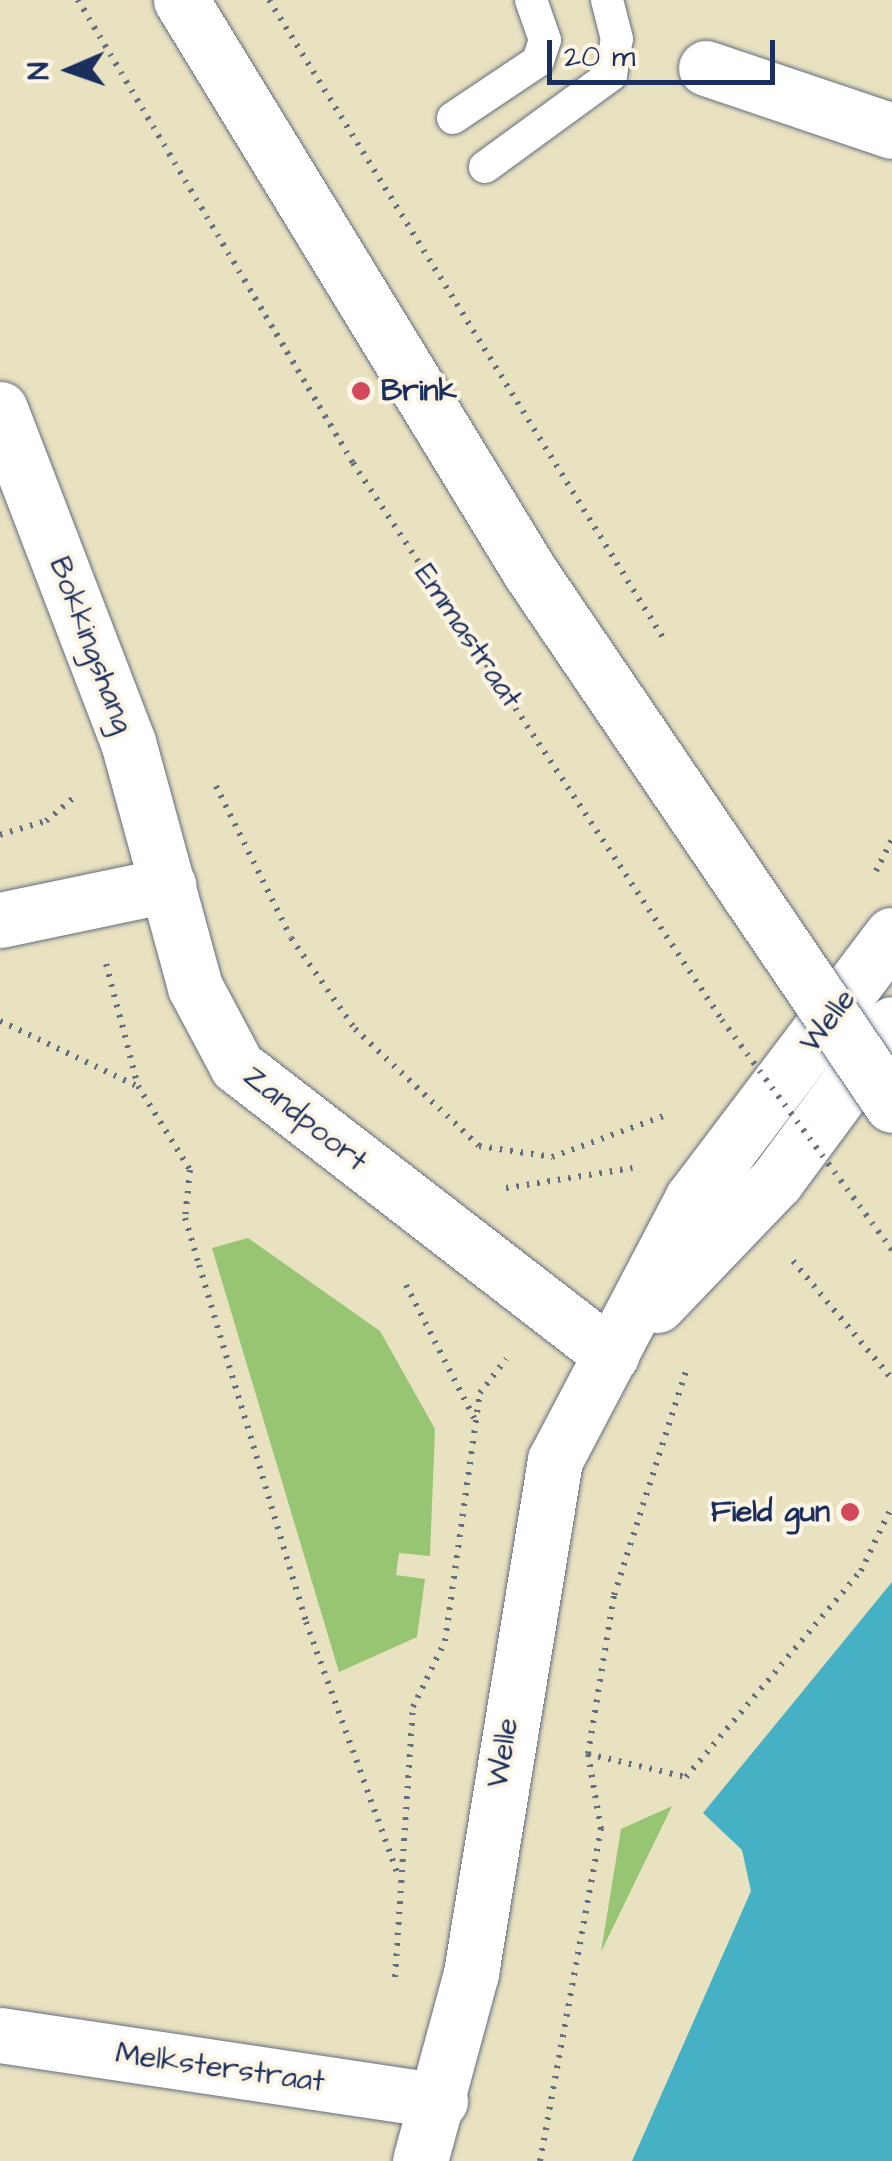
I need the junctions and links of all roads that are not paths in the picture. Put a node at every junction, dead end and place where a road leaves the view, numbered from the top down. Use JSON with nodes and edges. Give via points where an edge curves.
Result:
{"nodes":[{"id":1,"x":181,"y":0,"type":"edge"},
{"id":2,"x":531,"y":0,"type":"edge"},
{"id":3,"x":607,"y":0,"type":"edge"},
{"id":4,"x":706,"y":68,"type":"dead end"},
{"id":5,"x":453,"y":118,"type":"dead end"},
{"id":6,"x":892,"y":131,"type":"edge"},
{"id":7,"x":486,"y":167,"type":"dead end"},
{"id":8,"x":0,"y":409,"type":"edge"},
{"id":9,"x":168,"y":886,"type":"junction"},
{"id":10,"x":0,"y":920,"type":"edge"},
{"id":11,"x":890,"y":938,"type":"edge"},
{"id":12,"x":892,"y":1024,"type":"edge"},
{"id":13,"x":892,"y":1104,"type":"edge"},
{"id":14,"x":611,"y":1355,"type":"junction"},
{"id":15,"x":0,"y":2035,"type":"edge"},
{"id":16,"x":440,"y":2101,"type":"junction"},
{"id":17,"x":420,"y":2161,"type":"edge"}],
"edges":[{"from":1,"to":13,"type":"street","bridge":true,"via":[[530,572]]},
{"from":2,"to":5,"type":"lane","via":[[544,40],[538,61]]},
{"from":3,"to":7,"type":"lane","via":[[617,39],[610,75]]},
{"from":4,"to":6,"type":"street"},
{"from":8,"to":9,"type":"street","name":"Bokkingshang","via":[[128,742]]},
{"from":9,"to":10,"type":"street"},
{"from":9,"to":14,"type":"street","name":"Zandpoort","via":[[195,988],[237,1066]]},
{"from":11,"to":14,"type":"street","name":"Welle","via":[[692,1199]]},
{"from":12,"to":14,"type":"street","name":"Welle","via":[[776,1181]]},
{"from":14,"to":16,"type":"street","name":"Welle","via":[[555,1460],[471,1973]]},
{"from":15,"to":16,"type":"street","name":"Melksterstraat"},
{"from":16,"to":17,"type":"street","name":"Welle"}]}
